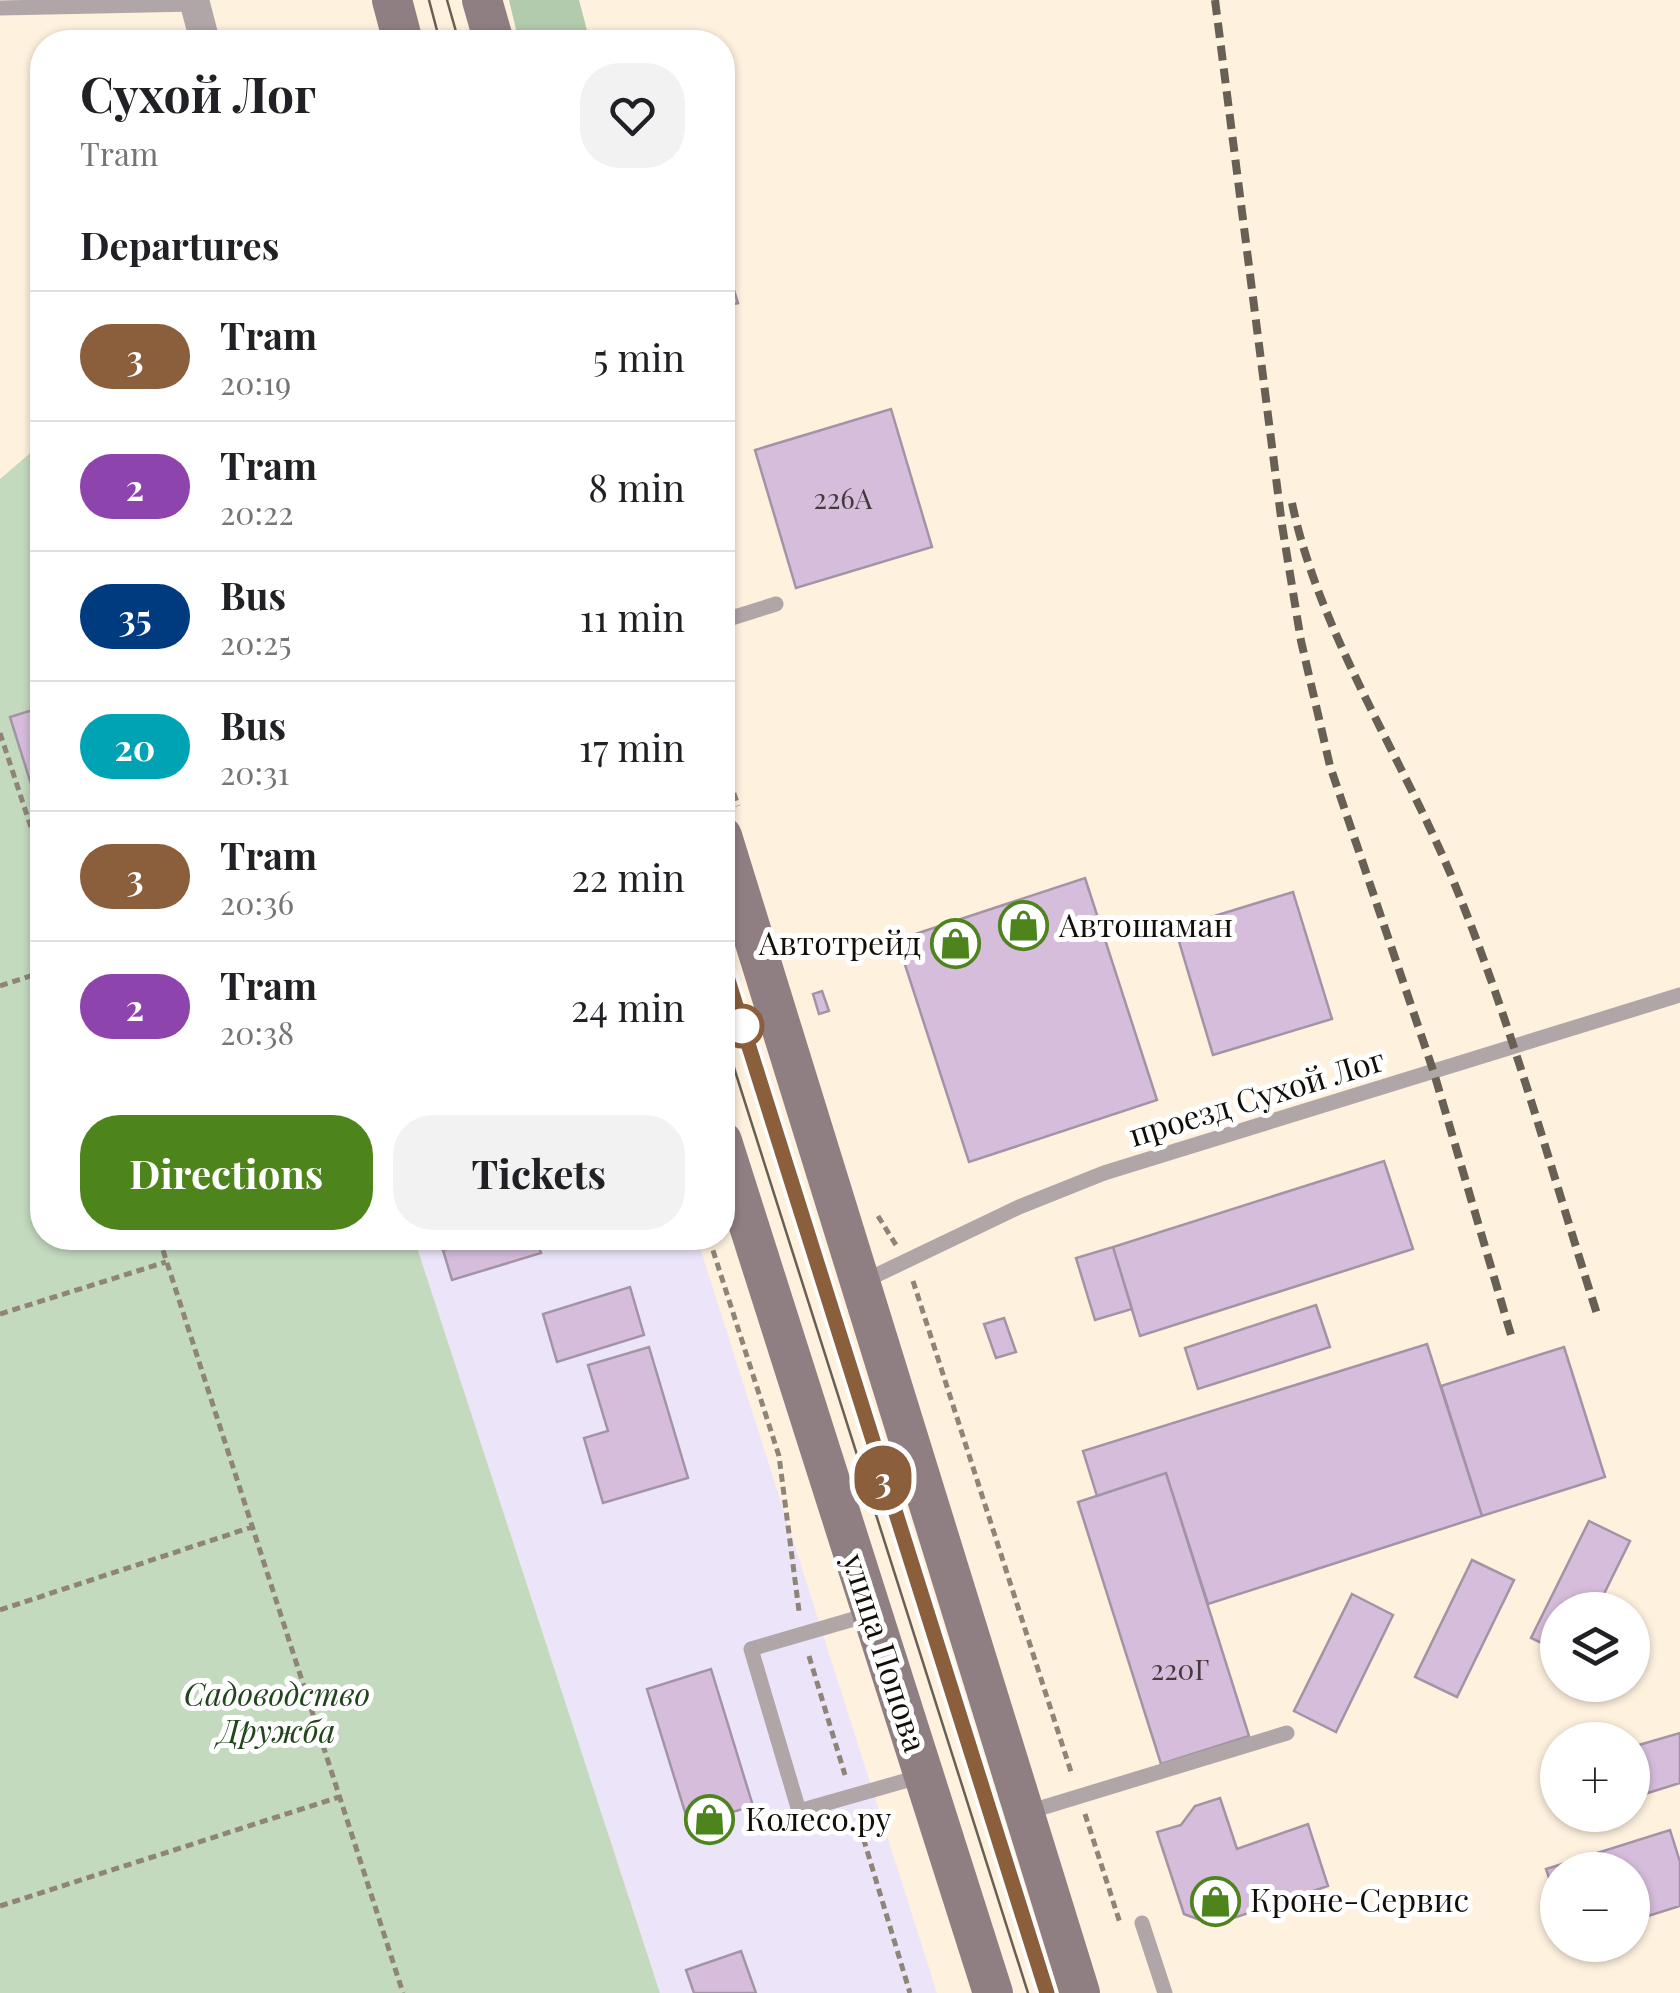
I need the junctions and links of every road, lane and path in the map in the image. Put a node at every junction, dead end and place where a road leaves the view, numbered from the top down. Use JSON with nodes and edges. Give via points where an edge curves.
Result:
{"nodes":[{"id":1,"x":392,"y":0,"type":"edge"},
{"id":2,"x":482,"y":0,"type":"edge"},
{"id":3,"x":195,"y":2,"type":"edge"},
{"id":4,"x":0,"y":8,"type":"edge"},
{"id":5,"x":202,"y":30,"type":"edge"},
{"id":6,"x":400,"y":30,"type":"edge"},
{"id":7,"x":491,"y":30,"type":"edge"},
{"id":8,"x":776,"y":604,"type":"dead end"},
{"id":9,"x":735,"y":617,"type":"edge"},
{"id":10,"x":0,"y":733,"type":"edge"},
{"id":11,"x":30,"y":825,"type":"edge"},
{"id":12,"x":735,"y":878,"type":"edge"},
{"id":13,"x":30,"y":976,"type":"edge"},
{"id":14,"x":0,"y":986,"type":"edge"},
{"id":15,"x":1680,"y":995,"type":"edge"},
{"id":16,"x":735,"y":1182,"type":"edge"},
{"id":17,"x":162,"y":1250,"type":"edge"},
{"id":18,"x":166,"y":1262,"type":"junction"},
{"id":19,"x":907,"y":1262,"type":"junction"},
{"id":20,"x":860,"y":1283,"type":"junction"},
{"id":21,"x":0,"y":1314,"type":"edge"},
{"id":22,"x":252,"y":1527,"type":"junction"},
{"id":23,"x":0,"y":1610,"type":"edge"},
{"id":24,"x":871,"y":1614,"type":"junction"},
{"id":25,"x":1287,"y":1733,"type":"dead end"},
{"id":26,"x":923,"y":1776,"type":"junction"},
{"id":27,"x":1079,"y":1797,"type":"junction"},
{"id":28,"x":340,"y":1798,"type":"junction"},
{"id":29,"x":1024,"y":1813,"type":"junction"},
{"id":30,"x":0,"y":1906,"type":"edge"},
{"id":31,"x":1142,"y":1923,"type":"dead end"},
{"id":32,"x":1125,"y":1940,"type":"dead end"},
{"id":33,"x":403,"y":1993,"type":"edge"},
{"id":34,"x":993,"y":1993,"type":"edge"},
{"id":35,"x":1080,"y":1993,"type":"edge"},
{"id":36,"x":1165,"y":1993,"type":"edge"}],
"edges":[{"from":1,"to":6,"type":"main road"},
{"from":2,"to":7,"type":"main road"},
{"from":3,"to":4,"type":"lane"},
{"from":3,"to":5,"type":"street"},
{"from":8,"to":9,"type":"lane"},
{"from":10,"to":11,"type":"path"},
{"from":12,"to":20,"type":"main road"},
{"from":13,"to":14,"type":"path"},
{"from":15,"to":19,"type":"lane","name":"проезд Сухой Лог","via":[[1104,1174]]},
{"from":16,"to":24,"type":"main road","name":"улица Попова"},
{"from":17,"to":18,"type":"path"},
{"from":18,"to":21,"type":"path"},
{"from":18,"to":22,"type":"path"},
{"from":19,"to":20,"type":"lane","name":"проезд Сухой Лог"},
{"from":19,"to":27,"type":"path"},
{"from":20,"to":29,"type":"main road"},
{"from":22,"to":23,"type":"path"},
{"from":22,"to":28,"type":"path"},
{"from":24,"to":26,"type":"main road","name":"улица Попова"},
{"from":24,"to":26,"type":"lane","via":[[751,1649],[800,1811]]},
{"from":25,"to":27,"type":"lane"},
{"from":26,"to":34,"type":"main road","name":"улица Попова"},
{"from":27,"to":29,"type":"lane"},
{"from":27,"to":32,"type":"path"},
{"from":28,"to":30,"type":"path"},
{"from":28,"to":33,"type":"path"},
{"from":29,"to":35,"type":"main road"},
{"from":31,"to":36,"type":"lane"}]}
